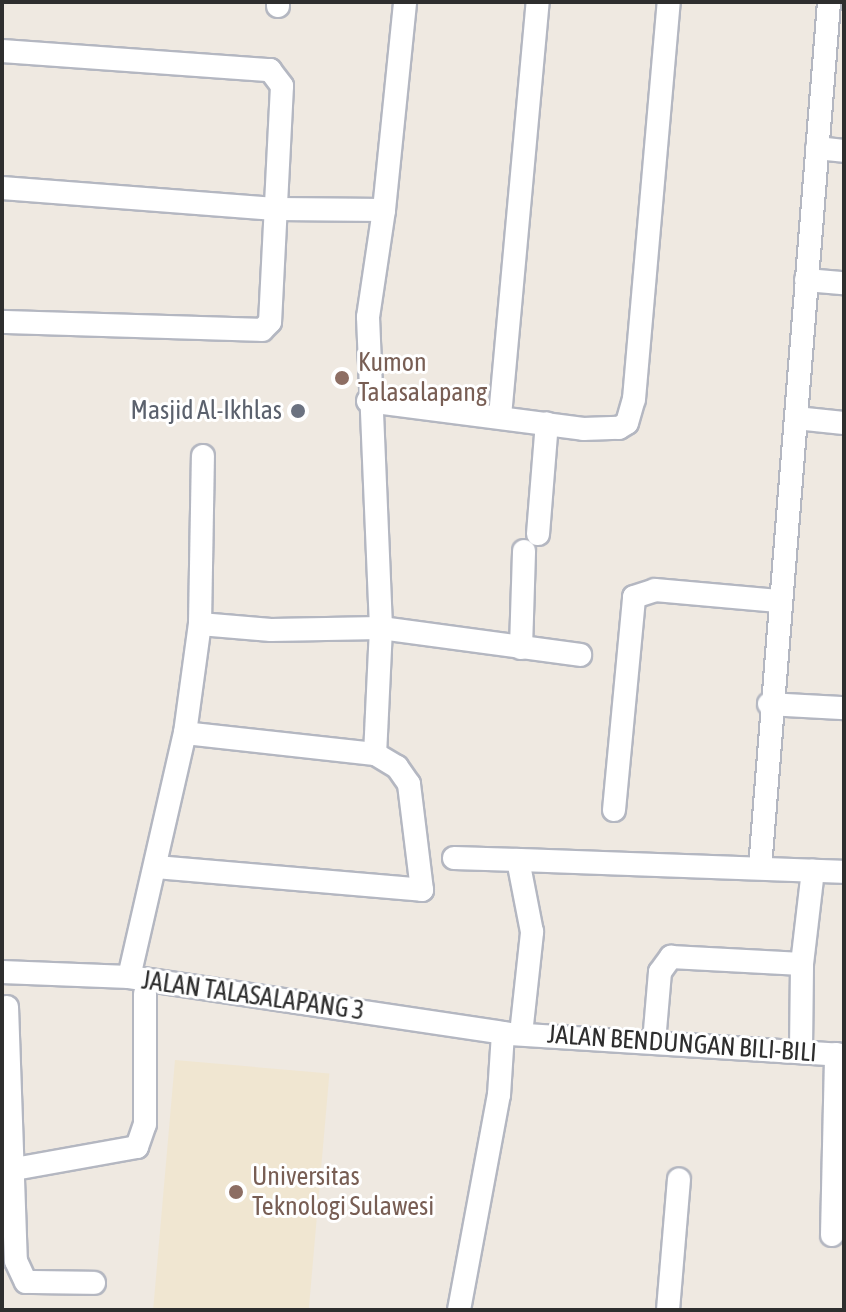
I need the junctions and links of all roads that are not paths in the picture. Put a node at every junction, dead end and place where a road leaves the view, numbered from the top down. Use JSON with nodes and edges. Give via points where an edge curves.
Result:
{"nodes":[{"id":1,"x":405,"y":2,"type":"edge"},
{"id":2,"x":538,"y":2,"type":"edge"},
{"id":3,"x":669,"y":2,"type":"edge"},
{"id":4,"x":833,"y":13,"type":"edge"},
{"id":5,"x":2,"y":51,"type":"edge"},
{"id":6,"x":817,"y":148,"type":"junction"},
{"id":7,"x":844,"y":151,"type":"edge"},
{"id":8,"x":2,"y":188,"type":"edge"},
{"id":9,"x":278,"y":209,"type":"junction"},
{"id":10,"x":384,"y":210,"type":"junction"},
{"id":11,"x":806,"y":280,"type":"junction"},
{"id":12,"x":844,"y":283,"type":"edge"},
{"id":13,"x":2,"y":322,"type":"edge"},
{"id":14,"x":368,"y":401,"type":"junction"},
{"id":15,"x":500,"y":416,"type":"junction"},
{"id":16,"x":796,"y":418,"type":"junction"},
{"id":17,"x":547,"y":423,"type":"junction"},
{"id":18,"x":844,"y":423,"type":"edge"},
{"id":19,"x":203,"y":456,"type":"dead end"},
{"id":20,"x":779,"y":601,"type":"junction"},
{"id":21,"x":200,"y":624,"type":"junction"},
{"id":22,"x":381,"y":628,"type":"junction"},
{"id":23,"x":521,"y":648,"type":"junction"},
{"id":24,"x":580,"y":655,"type":"dead end"},
{"id":25,"x":769,"y":704,"type":"junction"},
{"id":26,"x":844,"y":708,"type":"edge"},
{"id":27,"x":185,"y":733,"type":"junction"},
{"id":28,"x":375,"y":754,"type":"junction"},
{"id":29,"x":614,"y":810,"type":"dead end"},
{"id":30,"x":454,"y":858,"type":"dead end"},
{"id":31,"x":518,"y":860,"type":"junction"},
{"id":32,"x":156,"y":867,"type":"junction"},
{"id":33,"x":760,"y":868,"type":"junction"},
{"id":34,"x":813,"y":871,"type":"junction"},
{"id":35,"x":844,"y":872,"type":"edge"},
{"id":36,"x":802,"y":964,"type":"junction"},
{"id":37,"x":2,"y":972,"type":"edge"},
{"id":38,"x":137,"y":986,"type":"junction"},
{"id":39,"x":7,"y":1007,"type":"dead end"},
{"id":40,"x":512,"y":1034,"type":"junction"},
{"id":41,"x":654,"y":1042,"type":"junction"},
{"id":42,"x":801,"y":1049,"type":"junction"},
{"id":43,"x":840,"y":1055,"type":"edge"},
{"id":44,"x":6,"y":1171,"type":"edge"},
{"id":45,"x":679,"y":1179,"type":"dead end"},
{"id":46,"x":832,"y":1235,"type":"dead end"},
{"id":47,"x":94,"y":1283,"type":"dead end"},
{"id":48,"x":459,"y":1310,"type":"edge"},
{"id":49,"x":668,"y":1310,"type":"edge"}],
"edges":[{"from":1,"to":10,"type":"street"},
{"from":2,"to":15,"type":"street"},
{"from":3,"to":17,"type":"street","via":[[631,416],[619,428]]},
{"from":4,"to":6,"type":"street"},
{"from":5,"to":9,"type":"street","via":[[270,70],[282,86]]},
{"from":6,"to":7,"type":"street"},
{"from":6,"to":11,"type":"street"},
{"from":8,"to":9,"type":"street"},
{"from":9,"to":10,"type":"street"},
{"from":9,"to":13,"type":"street","via":[[270,322],[262,330]]},
{"from":10,"to":14,"type":"street","via":[[368,317]]},
{"from":11,"to":12,"type":"street"},
{"from":11,"to":16,"type":"street"},
{"from":14,"to":15,"type":"street"},
{"from":14,"to":22,"type":"street"},
{"from":15,"to":17,"type":"street"},
{"from":16,"to":18,"type":"street"},
{"from":16,"to":20,"type":"street"},
{"from":17,"to":23,"type":"street"},
{"from":19,"to":21,"type":"street"},
{"from":20,"to":25,"type":"street"},
{"from":20,"to":29,"type":"street","via":[[655,590],[634,597]]},
{"from":21,"to":22,"type":"street","via":[[271,630]]},
{"from":21,"to":27,"type":"street"},
{"from":22,"to":23,"type":"street"},
{"from":22,"to":28,"type":"street"},
{"from":23,"to":24,"type":"street"},
{"from":25,"to":26,"type":"street"},
{"from":25,"to":33,"type":"street"},
{"from":27,"to":28,"type":"street"},
{"from":27,"to":32,"type":"street"},
{"from":28,"to":32,"type":"street","via":[[397,767],[409,784],[422,890]]},
{"from":30,"to":31,"type":"street"},
{"from":31,"to":33,"type":"street"},
{"from":31,"to":40,"type":"street","via":[[532,932]]},
{"from":32,"to":38,"type":"street"},
{"from":33,"to":34,"type":"street"},
{"from":34,"to":35,"type":"street"},
{"from":34,"to":36,"type":"street"},
{"from":36,"to":41,"type":"street","via":[[671,957],[660,972]]},
{"from":36,"to":42,"type":"street"},
{"from":37,"to":38,"type":"street","name":"JALAN TALASALAPANG 3"},
{"from":38,"to":40,"type":"street","name":"JALAN TALASALAPANG 3"},
{"from":38,"to":44,"type":"street","via":[[145,1124],[137,1147]]},
{"from":39,"to":44,"type":"street"},
{"from":40,"to":41,"type":"street","name":"JALAN BENDUNGAN BILI-BILI"},
{"from":40,"to":48,"type":"street"},
{"from":41,"to":42,"type":"street","name":"JALAN BENDUNGAN BILI-BILI"},
{"from":42,"to":43,"type":"street","name":"JALAN BENDUNGAN BILI-BILI"},
{"from":43,"to":46,"type":"street"},
{"from":44,"to":47,"type":"street","via":[[16,1261],[26,1282]]},
{"from":45,"to":49,"type":"street"}]}
